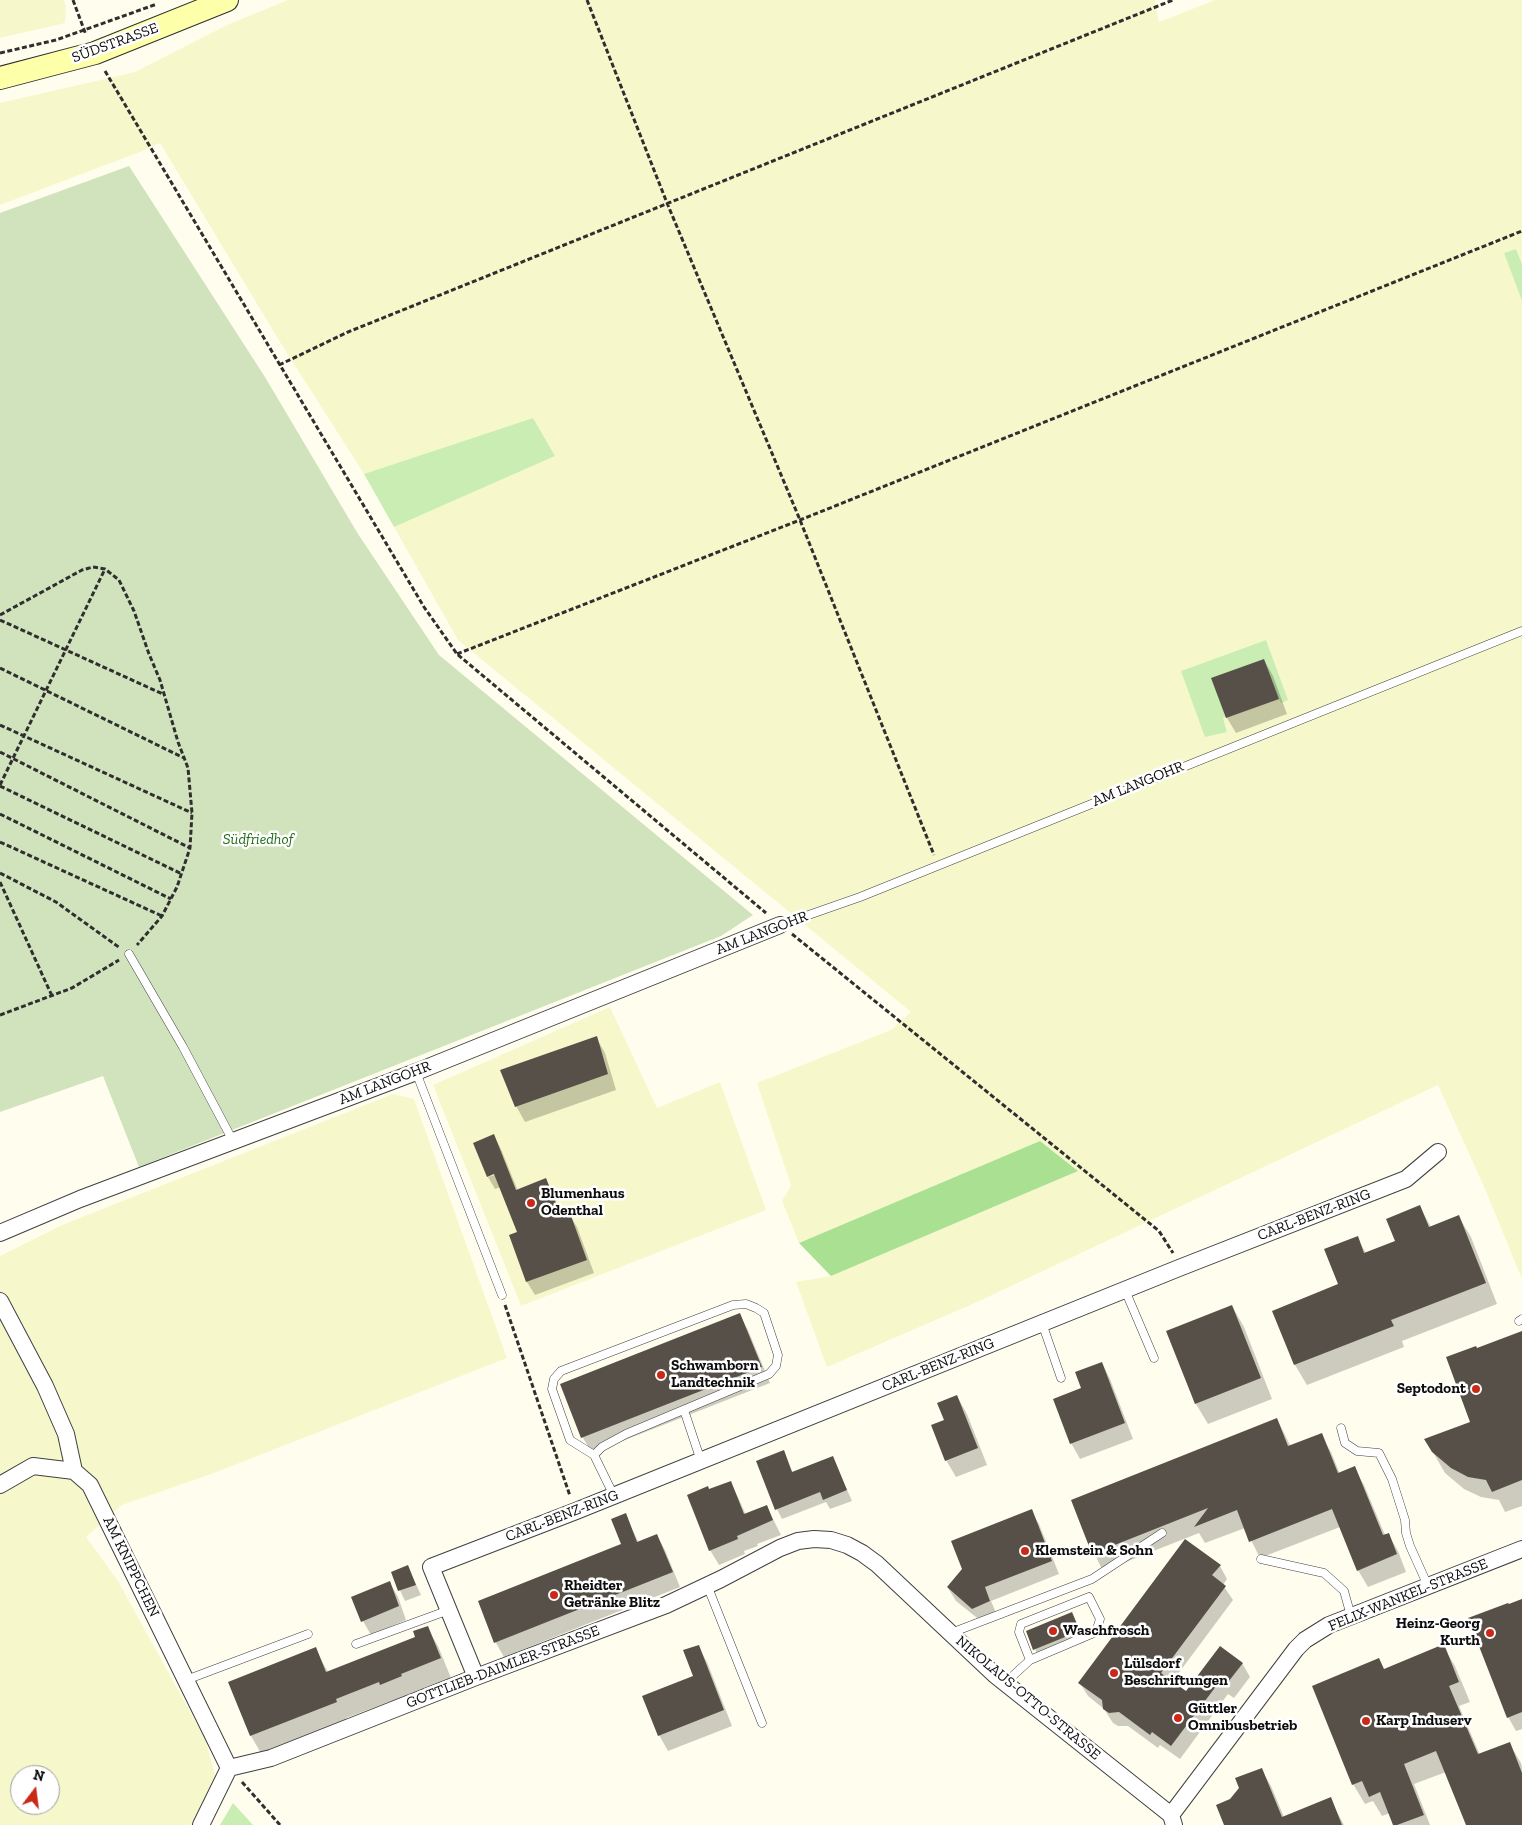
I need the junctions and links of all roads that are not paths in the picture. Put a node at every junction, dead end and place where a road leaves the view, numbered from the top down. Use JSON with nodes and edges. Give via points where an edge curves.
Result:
{"nodes":[{"id":1,"x":227,"y":0,"type":"edge"},
{"id":2,"x":0,"y":78,"type":"edge"},
{"id":3,"x":1522,"y":631,"type":"edge"},
{"id":4,"x":780,"y":925,"type":"joint"},
{"id":5,"x":129,"y":954,"type":"road end"},
{"id":6,"x":416,"y":1072,"type":"junction"},
{"id":7,"x":233,"y":1141,"type":"junction"},
{"id":8,"x":1438,"y":1152,"type":"dead end"},
{"id":9,"x":0,"y":1233,"type":"edge"},
{"id":10,"x":1125,"y":1290,"type":"junction"},
{"id":11,"x":502,"y":1295,"type":"road end"},
{"id":12,"x":0,"y":1301,"type":"edge"},
{"id":13,"x":1042,"y":1323,"type":"junction"},
{"id":14,"x":1154,"y":1358,"type":"dead end"},
{"id":15,"x":1061,"y":1378,"type":"dead end"},
{"id":16,"x":684,"y":1410,"type":"junction"},
{"id":17,"x":1341,"y":1428,"type":"dead end"},
{"id":18,"x":594,"y":1455,"type":"junction"},
{"id":19,"x":701,"y":1461,"type":"junction"},
{"id":20,"x":74,"y":1471,"type":"junction"},
{"id":21,"x":0,"y":1485,"type":"edge"},
{"id":22,"x":614,"y":1496,"type":"junction"},
{"id":23,"x":1162,"y":1533,"type":"dead end"},
{"id":24,"x":831,"y":1540,"type":"joint"},
{"id":25,"x":1522,"y":1549,"type":"edge"},
{"id":26,"x":1261,"y":1559,"type":"dead end"},
{"id":27,"x":707,"y":1586,"type":"junction"},
{"id":28,"x":1428,"y":1586,"type":"junction"},
{"id":29,"x":449,"y":1610,"type":"junction"},
{"id":30,"x":1351,"y":1616,"type":"junction"},
{"id":31,"x":951,"y":1633,"type":"junction"},
{"id":32,"x":308,"y":1634,"type":"dead end"},
{"id":33,"x":356,"y":1644,"type":"dead end"},
{"id":34,"x":1030,"y":1660,"type":"junction"},
{"id":35,"x":476,"y":1676,"type":"junction"},
{"id":36,"x":186,"y":1680,"type":"junction"},
{"id":37,"x":1005,"y":1683,"type":"junction"},
{"id":38,"x":762,"y":1722,"type":"dead end"},
{"id":39,"x":230,"y":1768,"type":"junction"},
{"id":40,"x":1172,"y":1820,"type":"edge"},
{"id":41,"x":201,"y":1825,"type":"edge"}],
"edges":[{"from":1,"to":2,"type":"street","name":"SÜDSTRASSE","via":[[95,53]]},
{"from":3,"to":4,"type":"lane","name":"AM LANGOHR","via":[[860,897]]},
{"from":4,"to":6,"type":"street","name":"AM LANGOHR"},
{"from":5,"to":7,"type":"lane"},
{"from":6,"to":7,"type":"street","name":"AM LANGOHR"},
{"from":6,"to":11,"type":"lane"},
{"from":7,"to":9,"type":"street","name":"AM LANGOHR"},
{"from":8,"to":10,"type":"street","name":"CARL-BENZ-RING","via":[[1406,1179]]},
{"from":10,"to":13,"type":"street","name":"CARL-BENZ-RING"},
{"from":10,"to":14,"type":"lane"},
{"from":12,"to":20,"type":"street","via":[[45,1386],[66,1434]]},
{"from":13,"to":15,"type":"lane"},
{"from":13,"to":19,"type":"street","name":"CARL-BENZ-RING"},
{"from":16,"to":18,"type":"lane","via":[[626,1434]]},
{"from":16,"to":18,"type":"lane","via":[[769,1374],[776,1366],[778,1355],[764,1313],[746,1304],[733,1305],[561,1371],[554,1379],[552,1389],[570,1440]]},
{"from":16,"to":19,"type":"lane"},
{"from":17,"to":28,"type":"lane","via":[[1346,1443],[1357,1451],[1379,1453],[1392,1479],[1410,1546]]},
{"from":18,"to":22,"type":"lane"},
{"from":19,"to":22,"type":"street","name":"CARL-BENZ-RING"},
{"from":20,"to":21,"type":"street","via":[[34,1466]]},
{"from":20,"to":36,"type":"street","name":"AM KNIPPCHEN","via":[[90,1484]]},
{"from":22,"to":29,"type":"street","name":"CARL-BENZ-RING","via":[[431,1567]]},
{"from":23,"to":31,"type":"lane","via":[[1092,1579]]},
{"from":24,"to":27,"type":"street","name":"GOTTLIEB-DAIMLER-STRASSE","via":[[814,1538],[798,1541]]},
{"from":24,"to":31,"type":"street","name":"NIKOLAUS-OTTO-STRASSE","via":[[862,1553]]},
{"from":25,"to":28,"type":"street","name":"FELIX-WANKEL-STRASSE"},
{"from":26,"to":30,"type":"lane","via":[[1324,1573],[1344,1591]]},
{"from":27,"to":35,"type":"street","name":"GOTTLIEB-DAIMLER-STRASSE","via":[[666,1605]]},
{"from":27,"to":38,"type":"lane"},
{"from":28,"to":30,"type":"street","name":"FELIX-WANKEL-STRASSE"},
{"from":29,"to":33,"type":"lane"},
{"from":29,"to":35,"type":"street"},
{"from":30,"to":40,"type":"street","name":"FELIX-WANKEL-STRASSE","via":[[1329,1625],[1296,1649]]},
{"from":31,"to":37,"type":"street","name":"NIKOLAUS-OTTO-STRASSE"},
{"from":32,"to":36,"type":"lane"},
{"from":34,"to":34,"type":"lane","via":[[1096,1632],[1100,1618],[1089,1597],[1021,1624],[1019,1632]]},
{"from":34,"to":37,"type":"lane"},
{"from":35,"to":39,"type":"street","name":"GOTTLIEB-DAIMLER-STRASSE","via":[[271,1758]]},
{"from":36,"to":39,"type":"street","name":"AM KNIPPCHEN"},
{"from":37,"to":40,"type":"street","name":"NIKOLAUS-OTTO-STRASSE"},
{"from":39,"to":41,"type":"street"}]}
